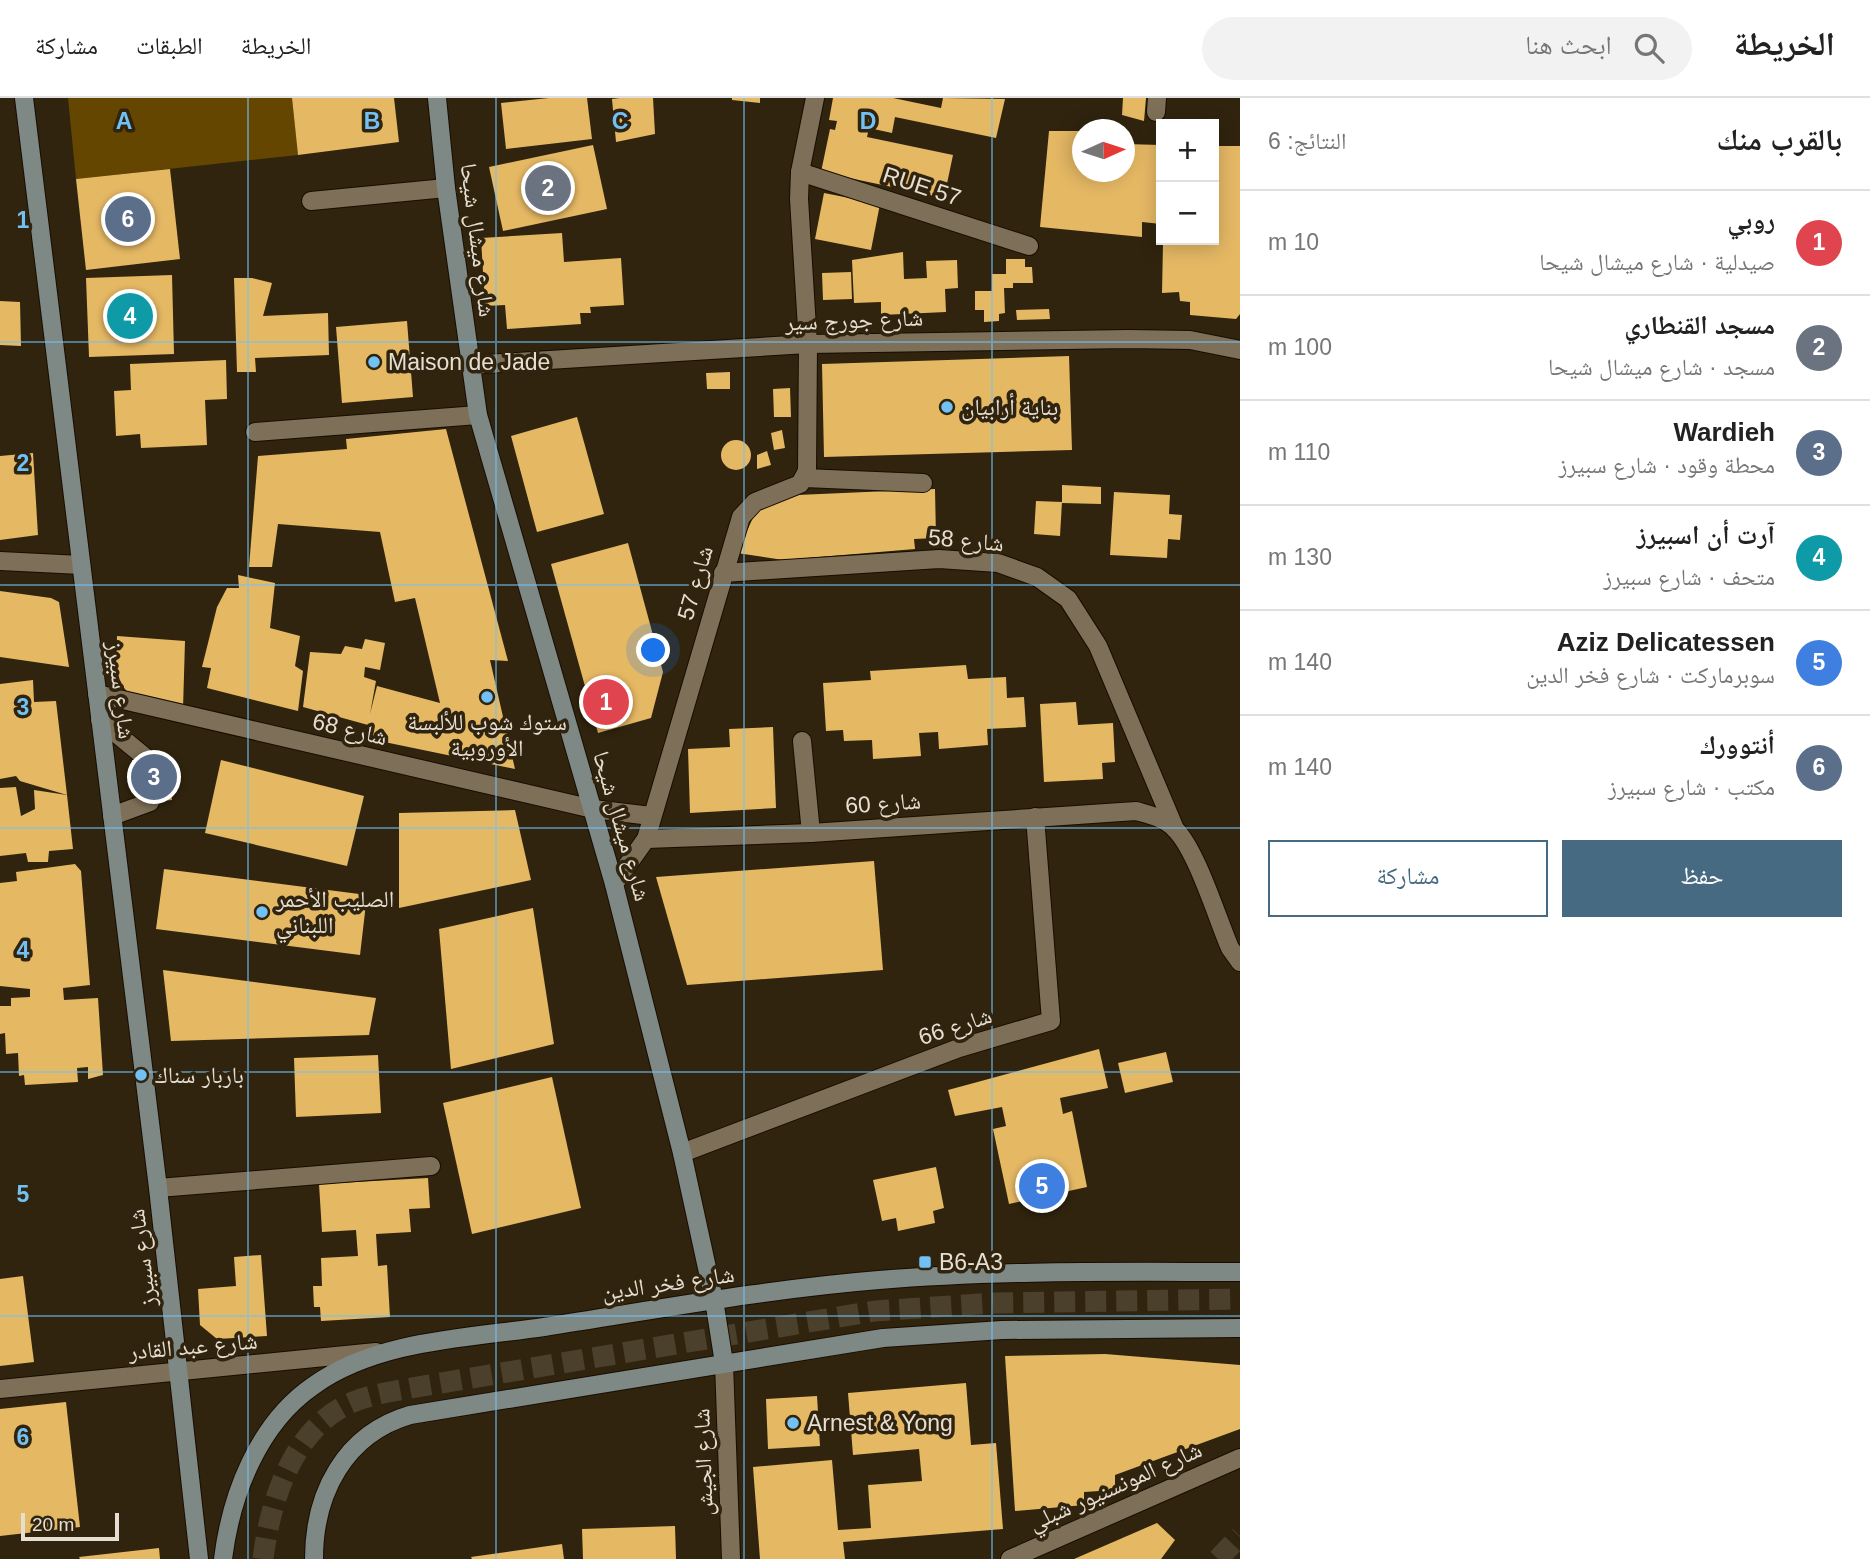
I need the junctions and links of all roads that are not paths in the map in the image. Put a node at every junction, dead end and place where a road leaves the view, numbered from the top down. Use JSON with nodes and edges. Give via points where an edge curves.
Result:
{"nodes":[{"id":1,"x":24,"y":98,"type":"edge"},
{"id":2,"x":437,"y":98,"type":"edge"},
{"id":3,"x":815,"y":98,"type":"edge"},
{"id":4,"x":800,"y":172,"type":"junction"},
{"id":5,"x":446,"y":188,"type":"junction"},
{"id":6,"x":311,"y":201,"type":"dead end"},
{"id":7,"x":1029,"y":246,"type":"dead end"},
{"id":8,"x":808,"y":344,"type":"junction"},
{"id":9,"x":1240,"y":350,"type":"edge"},
{"id":10,"x":469,"y":365,"type":"junction"},
{"id":11,"x":478,"y":415,"type":"junction"},
{"id":12,"x":255,"y":432,"type":"dead end"},
{"id":13,"x":804,"y":478,"type":"junction"},
{"id":14,"x":923,"y":483,"type":"dead end"},
{"id":15,"x":0,"y":561,"type":"edge"},
{"id":16,"x":81,"y":565,"type":"junction"},
{"id":17,"x":723,"y":573,"type":"junction"},
{"id":18,"x":97,"y":694,"type":"junction"},
{"id":19,"x":100,"y":720,"type":"junction"},
{"id":20,"x":803,"y":741,"type":"dead end"},
{"id":21,"x":146,"y":758,"type":"dead end"},
{"id":22,"x":150,"y":802,"type":"dead end"},
{"id":23,"x":593,"y":809,"type":"junction"},
{"id":24,"x":112,"y":816,"type":"junction"},
{"id":25,"x":651,"y":816,"type":"junction"},
{"id":26,"x":1035,"y":817,"type":"junction"},
{"id":27,"x":1175,"y":829,"type":"junction"},
{"id":28,"x":811,"y":833,"type":"junction"},
{"id":29,"x":646,"y":839,"type":"junction"},
{"id":30,"x":614,"y":884,"type":"junction"},
{"id":31,"x":1240,"y":962,"type":"edge"},
{"id":32,"x":682,"y":1153,"type":"junction"},
{"id":33,"x":431,"y":1166,"type":"dead end"},
{"id":34,"x":158,"y":1188,"type":"junction"},
{"id":35,"x":1240,"y":1272,"type":"edge"},
{"id":36,"x":714,"y":1300,"type":"junction"},
{"id":37,"x":1240,"y":1328,"type":"edge"},
{"id":38,"x":391,"y":1350,"type":"junction"},
{"id":39,"x":724,"y":1363,"type":"junction"},
{"id":40,"x":179,"y":1371,"type":"junction"},
{"id":41,"x":0,"y":1390,"type":"edge"},
{"id":42,"x":1237,"y":1464,"type":"edge"},
{"id":43,"x":199,"y":1559,"type":"edge"},
{"id":44,"x":223,"y":1559,"type":"edge"},
{"id":45,"x":314,"y":1559,"type":"edge"},
{"id":46,"x":731,"y":1559,"type":"edge"},
{"id":47,"x":1010,"y":1559,"type":"edge"}],
"edges":[{"from":1,"to":16,"type":"main road","name":"شارع سبيرز"},
{"from":2,"to":5,"type":"main road","name":"شارع ميشال شيحا"},
{"from":3,"to":4,"type":"street"},
{"from":4,"to":7,"type":"street","name":"RUE 57"},
{"from":4,"to":8,"type":"street"},
{"from":5,"to":6,"type":"street"},
{"from":5,"to":10,"type":"main road","name":"شارع ميشال شيحا"},
{"from":8,"to":9,"type":"street","name":"شارع جورج سير","via":[[1129,339],[1190,340]]},
{"from":8,"to":10,"type":"street","name":"شارع جورج سير"},
{"from":8,"to":13,"type":"street"},
{"from":10,"to":11,"type":"main road","name":"شارع ميشال شيحا"},
{"from":11,"to":12,"type":"street"},
{"from":11,"to":23,"type":"main road","name":"شارع ميشال شيحا"},
{"from":13,"to":14,"type":"street"},
{"from":13,"to":17,"type":"street","name":"شارع 57","via":[[793,489],[747,509]]},
{"from":15,"to":16,"type":"street"},
{"from":16,"to":18,"type":"main road","name":"شارع سبيرز"},
{"from":17,"to":25,"type":"street","name":"شارع 57"},
{"from":17,"to":27,"type":"street","name":"شارع 58","via":[[939,559],[998,563],[1037,577],[1068,599],[1098,646]]},
{"from":18,"to":19,"type":"main road","name":"شارع سبيرز"},
{"from":18,"to":23,"type":"street","name":"شارع 68"},
{"from":19,"to":21,"type":"street"},
{"from":19,"to":24,"type":"main road","name":"شارع سبيرز"},
{"from":20,"to":28,"type":"street"},
{"from":22,"to":24,"type":"street"},
{"from":23,"to":25,"type":"street"},
{"from":23,"to":30,"type":"main road","name":"شارع ميشال شيحا"},
{"from":24,"to":34,"type":"main road","name":"شارع سبيرز"},
{"from":25,"to":29,"type":"street","name":"شارع 57"},
{"from":26,"to":27,"type":"street","name":"شارع 60","via":[[1136,811]]},
{"from":26,"to":28,"type":"street","name":"شارع 60"},
{"from":26,"to":32,"type":"street","name":"شارع 66","via":[[1051,1021],[959,1048]]},
{"from":27,"to":31,"type":"street","name":"شارع 58","via":[[1189,849]]},
{"from":28,"to":29,"type":"street","name":"شارع 60"},
{"from":29,"to":30,"type":"street"},
{"from":30,"to":32,"type":"main road","name":"شارع ميشال شيحا"},
{"from":32,"to":36,"type":"main road","name":"شارع ميشال شيحا"},
{"from":33,"to":34,"type":"street"},
{"from":34,"to":40,"type":"main road","name":"شارع سبيرز"},
{"from":35,"to":36,"type":"main road","name":"شارع فخر الدين","via":[[938,1276]]},
{"from":36,"to":38,"type":"main road","name":"شارع فخر الدين"},
{"from":36,"to":39,"type":"main road","name":"شارع ميشال شيحا"},
{"from":37,"to":39,"type":"main road","via":[[939,1333]]},
{"from":38,"to":40,"type":"street","name":"شارع عبد القادر"},
{"from":38,"to":44,"type":"main road","name":"شارع فخر الدين","via":[[314,1384],[271,1426],[238,1494]]},
{"from":39,"to":45,"type":"main road","via":[[410,1415],[379,1426],[351,1449],[330,1485],[319,1515]]},
{"from":39,"to":46,"type":"street","name":"شارع الجيش"},
{"from":40,"to":41,"type":"street","name":"شارع عبد القادر"},
{"from":40,"to":43,"type":"main road","name":"شارع سبيرز"},
{"from":42,"to":47,"type":"street","name":"شارع المونسنيور شبلي"}]}
